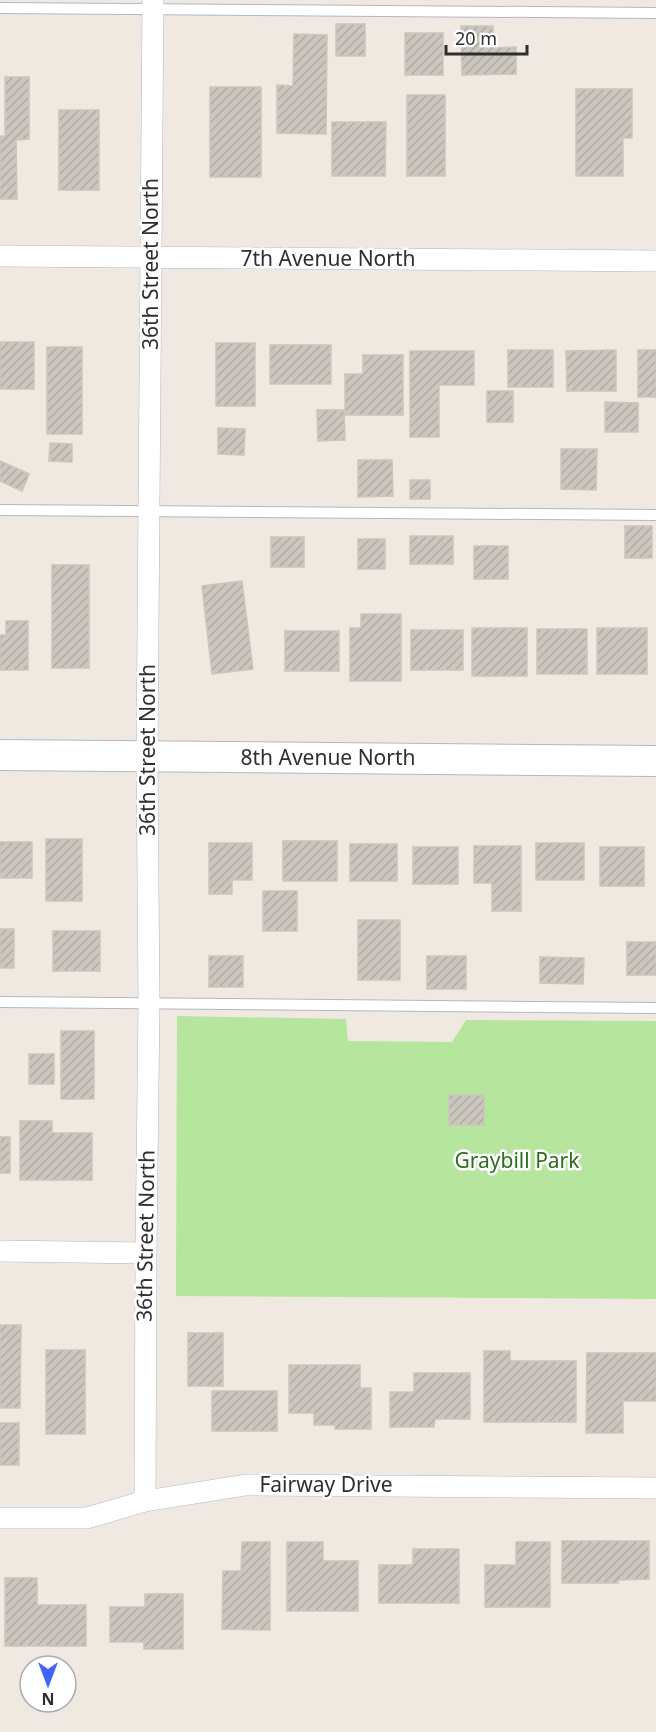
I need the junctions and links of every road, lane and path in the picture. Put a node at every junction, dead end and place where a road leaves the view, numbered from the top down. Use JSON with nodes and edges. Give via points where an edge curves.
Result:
{"nodes":[{"id":1,"x":153,"y":5,"type":"edge"},
{"id":2,"x":0,"y":8,"type":"edge"},
{"id":3,"x":656,"y":13,"type":"edge"},
{"id":4,"x":0,"y":256,"type":"edge"},
{"id":5,"x":151,"y":258,"type":"junction"},
{"id":6,"x":656,"y":261,"type":"edge"},
{"id":7,"x":0,"y":510,"type":"edge"},
{"id":8,"x":149,"y":511,"type":"junction"},
{"id":9,"x":656,"y":515,"type":"edge"},
{"id":10,"x":0,"y":755,"type":"edge"},
{"id":11,"x":147,"y":757,"type":"junction"},
{"id":12,"x":656,"y":761,"type":"edge"},
{"id":13,"x":0,"y":1002,"type":"edge"},
{"id":14,"x":150,"y":1003,"type":"junction"},
{"id":15,"x":656,"y":1008,"type":"edge"},
{"id":16,"x":0,"y":1251,"type":"edge"},
{"id":17,"x":146,"y":1253,"type":"junction"},
{"id":18,"x":656,"y":1488,"type":"edge"},
{"id":19,"x":145,"y":1501,"type":"junction"},
{"id":20,"x":0,"y":1518,"type":"edge"}],
"edges":[{"from":1,"to":2,"type":"lane"},
{"from":1,"to":3,"type":"lane"},
{"from":1,"to":5,"type":"street","name":"36th Street North"},
{"from":4,"to":5,"type":"street","name":"7th Avenue North"},
{"from":5,"to":6,"type":"street","name":"7th Avenue North"},
{"from":5,"to":8,"type":"street","name":"36th Street North"},
{"from":7,"to":8,"type":"lane"},
{"from":8,"to":9,"type":"lane"},
{"from":8,"to":11,"type":"street","name":"36th Street North"},
{"from":10,"to":11,"type":"street","name":"8th Avenue North"},
{"from":11,"to":12,"type":"street","name":"8th Avenue North"},
{"from":11,"to":14,"type":"street","name":"36th Street North"},
{"from":13,"to":14,"type":"lane"},
{"from":14,"to":15,"type":"lane"},
{"from":14,"to":17,"type":"street","name":"36th Street North"},
{"from":16,"to":17,"type":"street"},
{"from":17,"to":19,"type":"street","name":"36th Street North"},
{"from":18,"to":19,"type":"street","name":"Fairway Drive","via":[[246,1485]]},
{"from":19,"to":20,"type":"street","name":"Fairway Drive","via":[[87,1518]]}]}
